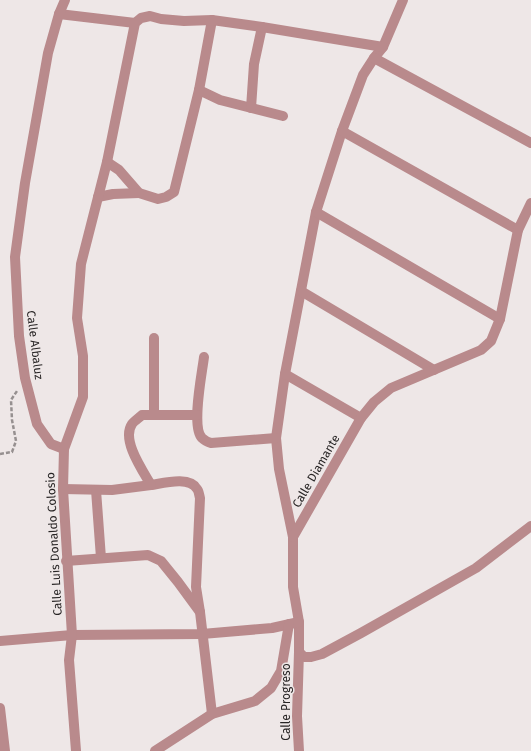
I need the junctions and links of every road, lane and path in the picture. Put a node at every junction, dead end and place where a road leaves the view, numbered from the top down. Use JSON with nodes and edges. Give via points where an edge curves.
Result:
{"nodes":[{"id":1,"x":65,"y":0,"type":"edge"},
{"id":2,"x":403,"y":0,"type":"edge"},
{"id":3,"x":59,"y":14,"type":"junction"},
{"id":4,"x":212,"y":20,"type":"junction"},
{"id":5,"x":135,"y":23,"type":"junction"},
{"id":6,"x":262,"y":27,"type":"junction"},
{"id":7,"x":383,"y":47,"type":"junction"},
{"id":8,"x":374,"y":58,"type":"junction"},
{"id":9,"x":199,"y":90,"type":"junction"},
{"id":10,"x":251,"y":108,"type":"junction"},
{"id":11,"x":283,"y":116,"type":"dead end"},
{"id":12,"x":342,"y":131,"type":"junction"},
{"id":13,"x":531,"y":143,"type":"edge"},
{"id":14,"x":107,"y":162,"type":"junction"},
{"id":15,"x":139,"y":193,"type":"junction"},
{"id":16,"x":98,"y":197,"type":"junction"},
{"id":17,"x":531,"y":203,"type":"edge"},
{"id":18,"x":316,"y":212,"type":"junction"},
{"id":19,"x":518,"y":230,"type":"junction"},
{"id":20,"x":301,"y":291,"type":"junction"},
{"id":21,"x":500,"y":319,"type":"junction"},
{"id":22,"x":154,"y":338,"type":"dead end"},
{"id":23,"x":204,"y":357,"type":"dead end"},
{"id":24,"x":434,"y":370,"type":"junction"},
{"id":25,"x":285,"y":374,"type":"junction"},
{"id":26,"x":25,"y":378,"type":"junction"},
{"id":27,"x":154,"y":415,"type":"junction"},
{"id":28,"x":197,"y":415,"type":"junction"},
{"id":29,"x":361,"y":418,"type":"junction"},
{"id":30,"x":276,"y":438,"type":"junction"},
{"id":31,"x":64,"y":449,"type":"junction"},
{"id":32,"x":0,"y":454,"type":"edge"},
{"id":33,"x":151,"y":485,"type":"junction"},
{"id":34,"x":63,"y":489,"type":"junction"},
{"id":35,"x":96,"y":490,"type":"junction"},
{"id":36,"x":531,"y":526,"type":"edge"},
{"id":37,"x":293,"y":536,"type":"junction"},
{"id":38,"x":101,"y":558,"type":"junction"},
{"id":39,"x":66,"y":561,"type":"junction"},
{"id":40,"x":200,"y":612,"type":"junction"},
{"id":41,"x":299,"y":622,"type":"junction"},
{"id":42,"x":289,"y":624,"type":"junction"},
{"id":43,"x":202,"y":634,"type":"junction"},
{"id":44,"x":72,"y":635,"type":"junction"},
{"id":45,"x":0,"y":641,"type":"edge"},
{"id":46,"x":298,"y":652,"type":"junction"},
{"id":47,"x":0,"y":708,"type":"edge"},
{"id":48,"x":212,"y":714,"type":"junction"},
{"id":49,"x":5,"y":751,"type":"edge"},
{"id":50,"x":76,"y":751,"type":"edge"},
{"id":51,"x":155,"y":751,"type":"edge"},
{"id":52,"x":299,"y":751,"type":"edge"}],
"edges":[{"from":1,"to":3,"type":"street","name":"Calle Albaluz"},
{"from":2,"to":7,"type":"street","name":"Calle Progreso"},
{"from":3,"to":5,"type":"street"},
{"from":3,"to":26,"type":"street","name":"Calle Albaluz","via":[[48,53],[15,257],[19,336]]},
{"from":4,"to":5,"type":"street","via":[[184,21],[150,16]]},
{"from":4,"to":6,"type":"street"},
{"from":4,"to":9,"type":"street"},
{"from":5,"to":14,"type":"street","name":"Calle Luis Donaldo Colosio"},
{"from":6,"to":7,"type":"street"},
{"from":6,"to":10,"type":"street","via":[[254,64]]},
{"from":7,"to":8,"type":"street","name":"Calle Progreso"},
{"from":8,"to":12,"type":"street","name":"Calle Progreso","via":[[364,75]]},
{"from":8,"to":13,"type":"street"},
{"from":9,"to":10,"type":"street","via":[[220,100]]},
{"from":9,"to":15,"type":"street","via":[[174,192],[158,199]]},
{"from":10,"to":11,"type":"street"},
{"from":12,"to":18,"type":"street","name":"Calle Progreso"},
{"from":12,"to":19,"type":"street"},
{"from":14,"to":15,"type":"street","via":[[119,170]]},
{"from":14,"to":16,"type":"street","name":"Calle Luis Donaldo Colosio"},
{"from":15,"to":16,"type":"street"},
{"from":16,"to":31,"type":"street","name":"Calle Luis Donaldo Colosio","via":[[81,264],[77,318],[83,356],[83,397]]},
{"from":17,"to":19,"type":"street","name":"Calle Diamante"},
{"from":18,"to":20,"type":"street","name":"Calle Progreso"},
{"from":18,"to":21,"type":"street"},
{"from":19,"to":21,"type":"street","name":"Calle Diamante"},
{"from":20,"to":24,"type":"street"},
{"from":20,"to":25,"type":"street","name":"Calle Progreso"},
{"from":21,"to":24,"type":"street","name":"Calle Diamante","via":[[491,341],[481,350]]},
{"from":22,"to":27,"type":"street"},
{"from":23,"to":28,"type":"street"},
{"from":24,"to":29,"type":"street","name":"Calle Diamante","via":[[391,388],[374,402]]},
{"from":25,"to":29,"type":"street"},
{"from":25,"to":30,"type":"street","name":"Calle Progreso"},
{"from":26,"to":31,"type":"street","name":"Calle Albaluz","via":[[37,424],[51,444]]},
{"from":26,"to":32,"type":"path","via":[[11,400],[16,441],[12,452]]},
{"from":27,"to":28,"type":"street"},
{"from":27,"to":33,"type":"street","via":[[142,415],[132,424],[129,434],[131,446]]},
{"from":28,"to":30,"type":"street","via":[[197,428],[202,438],[211,443]]},
{"from":29,"to":37,"type":"street","name":"Calle Diamante"},
{"from":30,"to":37,"type":"street","name":"Calle Progreso","via":[[279,469]]},
{"from":31,"to":34,"type":"street","name":"Calle Luis Donaldo Colosio"},
{"from":33,"to":35,"type":"street"},
{"from":33,"to":40,"type":"street","via":[[181,481],[192,483],[198,489],[200,498],[196,587]]},
{"from":34,"to":35,"type":"street"},
{"from":34,"to":39,"type":"street","name":"Calle Luis Donaldo Colosio"},
{"from":35,"to":38,"type":"street"},
{"from":36,"to":46,"type":"street","via":[[476,568],[322,654],[304,657]]},
{"from":37,"to":41,"type":"street","name":"Calle Progreso","via":[[293,587]]},
{"from":38,"to":39,"type":"street"},
{"from":38,"to":40,"type":"street","via":[[148,555],[161,561]]},
{"from":39,"to":44,"type":"street","name":"Calle Luis Donaldo Colosio"},
{"from":40,"to":43,"type":"street"},
{"from":41,"to":42,"type":"street"},
{"from":41,"to":46,"type":"street","name":"Calle Progreso"},
{"from":42,"to":43,"type":"street","via":[[272,628]]},
{"from":42,"to":48,"type":"street","via":[[281,671],[272,688],[255,701]]},
{"from":43,"to":44,"type":"street"},
{"from":43,"to":48,"type":"street"},
{"from":44,"to":45,"type":"street"},
{"from":44,"to":50,"type":"street","name":"Calle Luis Donaldo Colosio","via":[[69,660]]},
{"from":46,"to":52,"type":"street","name":"Calle Progreso"},
{"from":47,"to":49,"type":"street"},
{"from":48,"to":51,"type":"street"}]}
